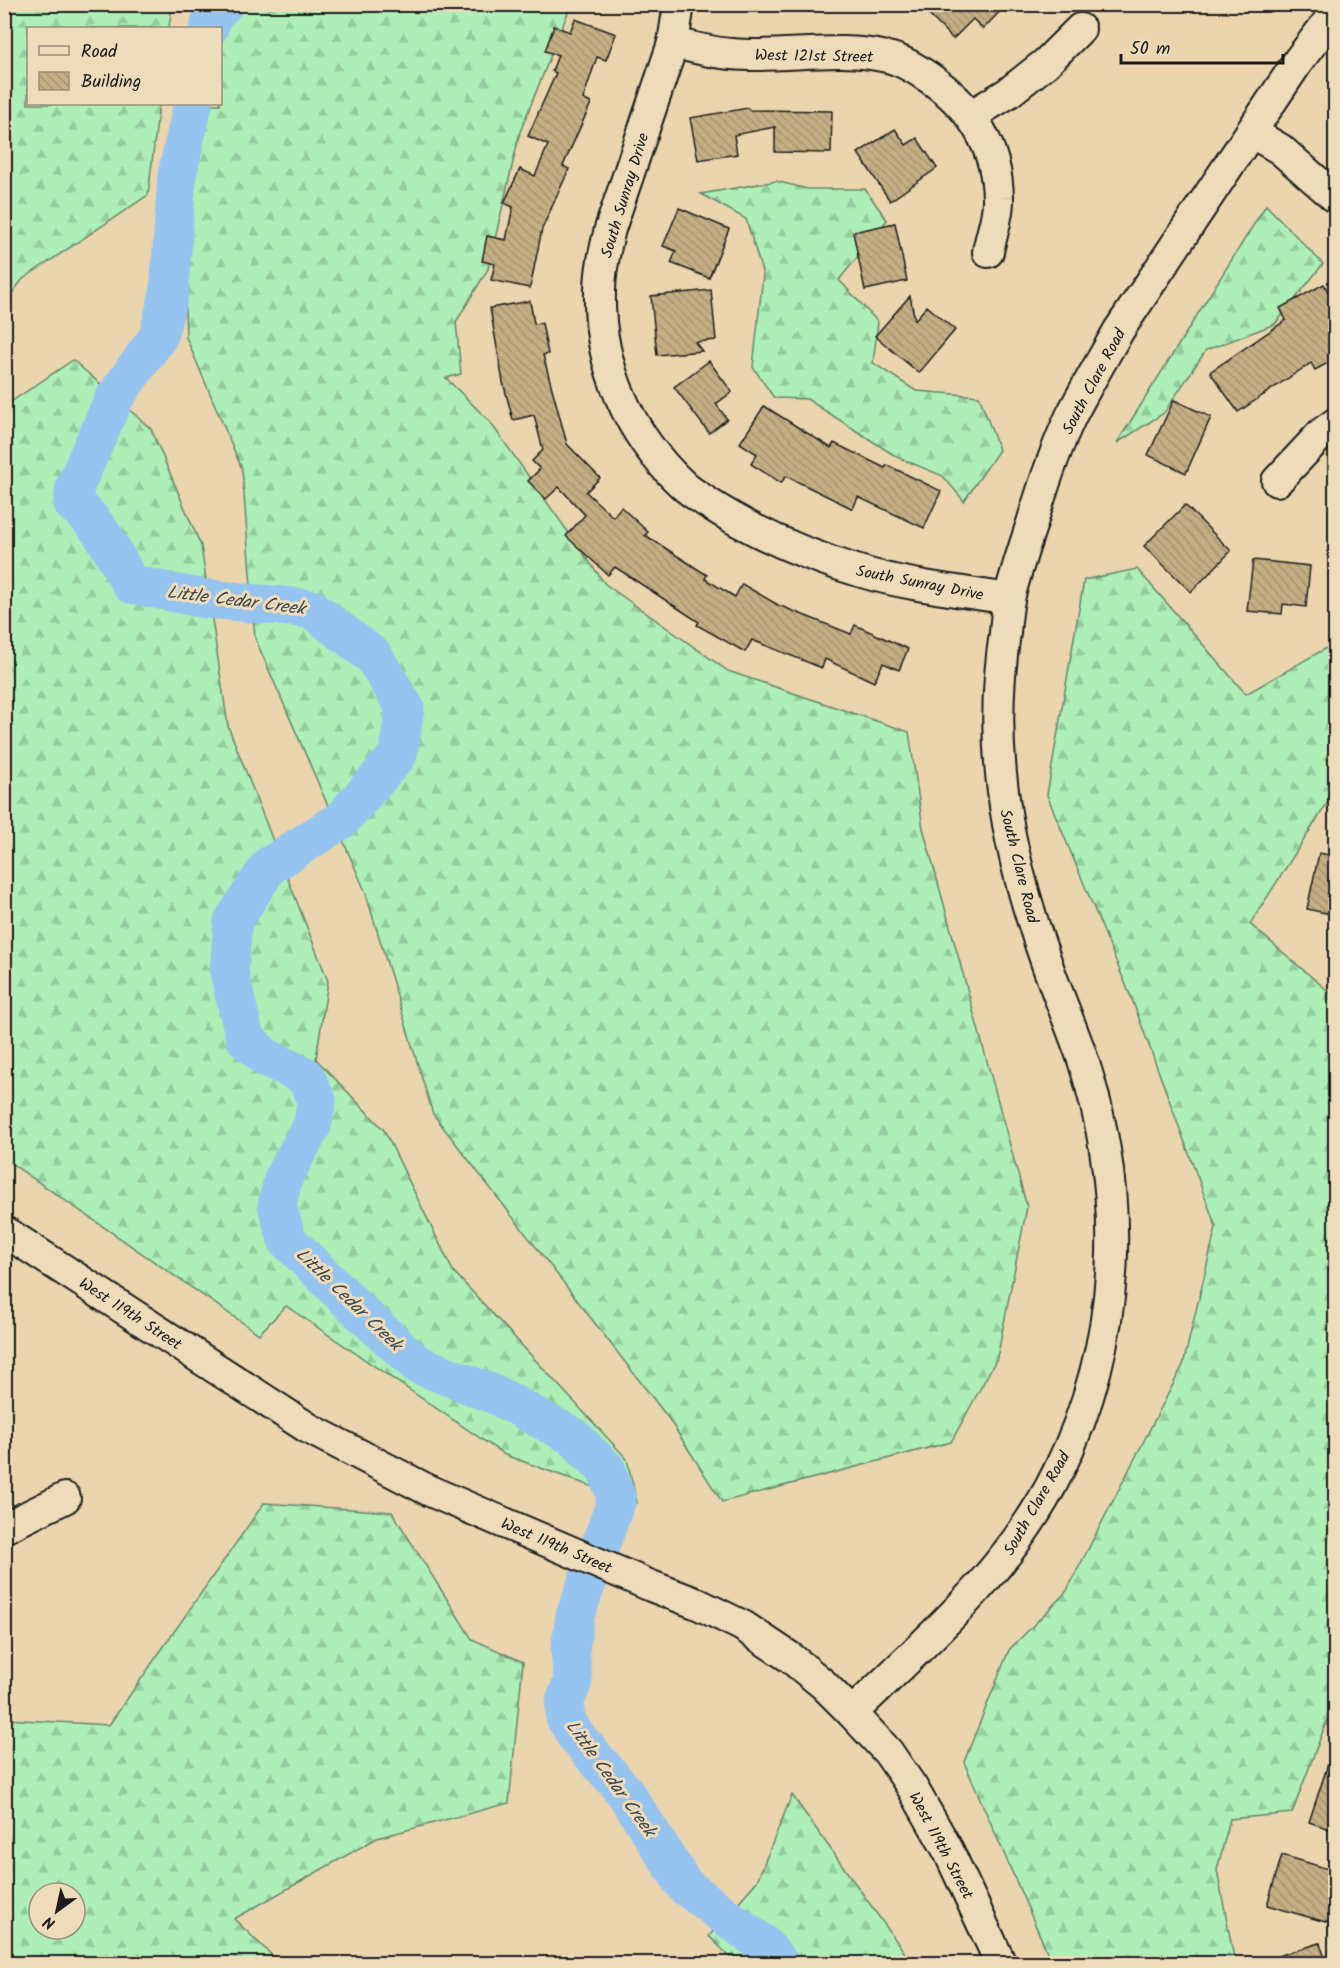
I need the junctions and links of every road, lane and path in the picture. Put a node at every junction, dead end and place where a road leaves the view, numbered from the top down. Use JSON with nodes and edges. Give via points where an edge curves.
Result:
{"nodes":[{"id":1,"x":679,"y":4,"type":"edge"},
{"id":2,"x":1335,"y":12,"type":"edge"},
{"id":3,"x":1080,"y":29,"type":"dead end"},
{"id":4,"x":673,"y":43,"type":"junction"},
{"id":5,"x":972,"y":115,"type":"junction"},
{"id":6,"x":1251,"y":132,"type":"junction"},
{"id":7,"x":1335,"y":198,"type":"edge"},
{"id":8,"x":988,"y":252,"type":"dead end"},
{"id":9,"x":1335,"y":423,"type":"edge"},
{"id":10,"x":1277,"y":481,"type":"dead end"},
{"id":11,"x":1009,"y":598,"type":"junction"},
{"id":12,"x":4,"y":1231,"type":"edge"},
{"id":13,"x":65,"y":1498,"type":"dead end"},
{"id":14,"x":4,"y":1528,"type":"edge"},
{"id":15,"x":852,"y":1713,"type":"junction"},
{"id":16,"x":1001,"y":1964,"type":"edge"}],
"edges":[{"from":1,"to":4,"type":"street","name":"South Sunray Drive"},
{"from":2,"to":6,"type":"street","name":"South Clare Road"},
{"from":3,"to":5,"type":"street","via":[[1046,63]]},
{"from":4,"to":5,"type":"street","name":"West 121st Street","via":[[733,55],[851,52],[889,57],[917,69],[949,91]]},
{"from":4,"to":11,"type":"street","name":"South Sunray Drive","via":[[603,259],[603,341],[611,376],[630,417],[654,456],[684,487],[756,530],[811,555],[863,572]]},
{"from":5,"to":8,"type":"street","name":"West 121st Street","via":[[988,146],[995,171],[998,201]]},
{"from":6,"to":7,"type":"street","via":[[1280,149]]},
{"from":6,"to":11,"type":"street","name":"South Clare Road","via":[[1119,330],[1085,390],[1054,454]]},
{"from":9,"to":10,"type":"street"},
{"from":11,"to":15,"type":"street","name":"South Clare Road","via":[[999,704],[998,752],[1003,796],[1031,915],[1097,1107],[1112,1200],[1110,1296],[1091,1389],[1076,1432],[1028,1524],[970,1598]]},
{"from":12,"to":15,"type":"street","name":"West 119th Street","via":[[308,1428],[430,1491],[743,1626],[823,1684]]},
{"from":13,"to":14,"type":"street"},
{"from":15,"to":16,"type":"street","name":"West 119th Street","via":[[888,1752],[932,1820]]}]}
